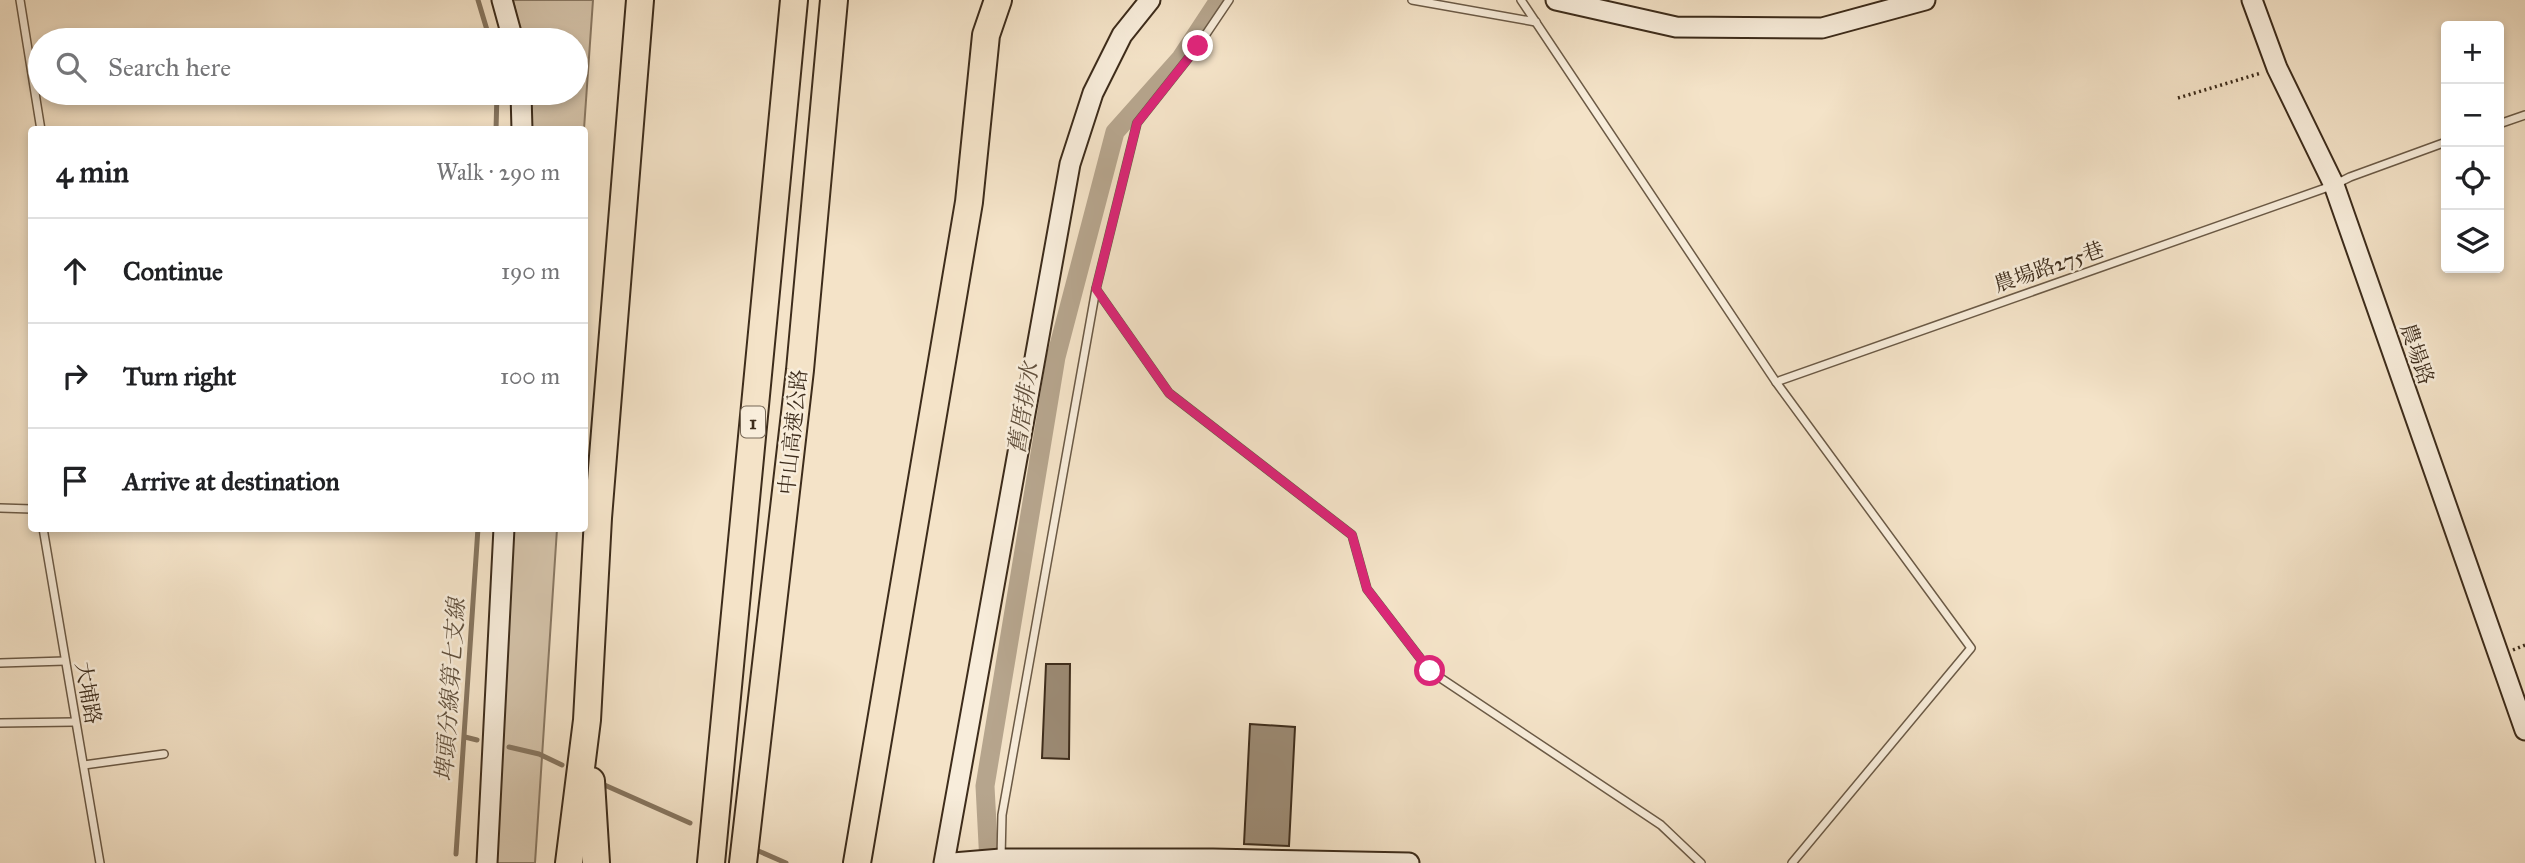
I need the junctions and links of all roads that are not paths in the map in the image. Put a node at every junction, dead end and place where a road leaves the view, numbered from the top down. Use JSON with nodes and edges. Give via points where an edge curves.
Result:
{"nodes":[{"id":1,"x":20,"y":0,"type":"edge"},
{"id":2,"x":502,"y":0,"type":"edge"},
{"id":3,"x":640,"y":0,"type":"edge"},
{"id":4,"x":794,"y":0,"type":"edge"},
{"id":5,"x":834,"y":0,"type":"edge"},
{"id":6,"x":990,"y":0,"type":"edge"},
{"id":7,"x":998,"y":0,"type":"edge"},
{"id":8,"x":1150,"y":0,"type":"edge"},
{"id":9,"x":1229,"y":0,"type":"edge"},
{"id":10,"x":1412,"y":0,"type":"edge"},
{"id":11,"x":1521,"y":0,"type":"edge"},
{"id":12,"x":1556,"y":0,"type":"edge"},
{"id":13,"x":1925,"y":0,"type":"edge"},
{"id":14,"x":2252,"y":0,"type":"edge"},
{"id":15,"x":1536,"y":22,"type":"junction"},
{"id":16,"x":510,"y":28,"type":"edge"},
{"id":17,"x":986,"y":35,"type":"junction"},
{"id":18,"x":28,"y":50,"type":"edge"},
{"id":19,"x":37,"y":105,"type":"edge"},
{"id":20,"x":521,"y":105,"type":"edge"},
{"id":21,"x":2525,"y":114,"type":"edge"},
{"id":22,"x":2504,"y":122,"type":"edge"},
{"id":23,"x":40,"y":126,"type":"edge"},
{"id":24,"x":522,"y":126,"type":"edge"},
{"id":25,"x":2441,"y":144,"type":"edge"},
{"id":26,"x":2333,"y":185,"type":"junction"},
{"id":27,"x":1096,"y":289,"type":"junction"},
{"id":28,"x":1776,"y":382,"type":"junction"},
{"id":29,"x":0,"y":508,"type":"edge"},
{"id":30,"x":28,"y":509,"type":"edge"},
{"id":31,"x":44,"y":532,"type":"edge"},
{"id":32,"x":504,"y":532,"type":"edge"},
{"id":33,"x":65,"y":661,"type":"junction"},
{"id":34,"x":0,"y":663,"type":"edge"},
{"id":35,"x":75,"y":722,"type":"junction"},
{"id":36,"x":0,"y":723,"type":"edge"},
{"id":37,"x":2525,"y":730,"type":"edge"},
{"id":38,"x":164,"y":754,"type":"dead end"},
{"id":39,"x":84,"y":765,"type":"junction"},
{"id":40,"x":745,"y":851,"type":"edge"},
{"id":41,"x":713,"y":854,"type":"edge"},
{"id":42,"x":582,"y":859,"type":"edge"},
{"id":43,"x":999,"y":861,"type":"edge"},
{"id":44,"x":963,"y":862,"type":"edge"},
{"id":45,"x":1343,"y":862,"type":"edge"},
{"id":46,"x":100,"y":863,"type":"edge"},
{"id":47,"x":486,"y":863,"type":"edge"},
{"id":48,"x":858,"y":863,"type":"edge"},
{"id":49,"x":944,"y":863,"type":"edge"},
{"id":50,"x":953,"y":863,"type":"edge"},
{"id":51,"x":1409,"y":863,"type":"edge"},
{"id":52,"x":1701,"y":863,"type":"edge"},
{"id":53,"x":1792,"y":863,"type":"edge"}],
"edges":[{"from":1,"to":18,"type":"lane"},
{"from":2,"to":16,"type":"street"},
{"from":3,"to":42,"type":"highway","via":[[598,518]]},
{"from":4,"to":41,"type":"highway","name":"中山高速公路","number":"1"},
{"from":5,"to":40,"type":"highway","name":"中山高速公路","number":"1","via":[[800,370]]},
{"from":6,"to":17,"type":"highway"},
{"from":7,"to":17,"type":"highway"},
{"from":8,"to":49,"type":"street","via":[[1122,35],[1093,93],[1070,164]]},
{"from":9,"to":27,"type":"lane","via":[[1137,123]]},
{"from":10,"to":15,"type":"lane"},
{"from":11,"to":15,"type":"lane"},
{"from":12,"to":13,"type":"street","via":[[1676,27],[1822,28]]},
{"from":14,"to":26,"type":"street","name":"農場路","via":[[2277,68]]},
{"from":15,"to":28,"type":"lane"},
{"from":17,"to":48,"type":"highway","via":[[968,202]]},
{"from":19,"to":23,"type":"lane"},
{"from":20,"to":24,"type":"street"},
{"from":21,"to":22,"type":"lane"},
{"from":25,"to":26,"type":"lane","name":"農場路275巷"},
{"from":26,"to":28,"type":"lane","name":"農場路275巷"},
{"from":26,"to":37,"type":"street","name":"農場路"},
{"from":27,"to":43,"type":"lane","via":[[1002,815]]},
{"from":27,"to":52,"type":"lane","via":[[1169,393],[1352,535],[1367,589],[1430,671],[1661,825]]},
{"from":28,"to":53,"type":"lane","via":[[1971,648]]},
{"from":29,"to":30,"type":"lane"},
{"from":31,"to":33,"type":"lane","name":"大埔路"},
{"from":32,"to":47,"type":"street"},
{"from":33,"to":34,"type":"lane"},
{"from":33,"to":35,"type":"lane","name":"大埔路"},
{"from":35,"to":36,"type":"lane"},
{"from":35,"to":39,"type":"lane","name":"大埔路"},
{"from":38,"to":39,"type":"lane"},
{"from":39,"to":46,"type":"lane","name":"大埔路"},
{"from":43,"to":44,"type":"street"},
{"from":43,"to":45,"type":"street"},
{"from":44,"to":50,"type":"street"},
{"from":45,"to":51,"type":"street"}]}
